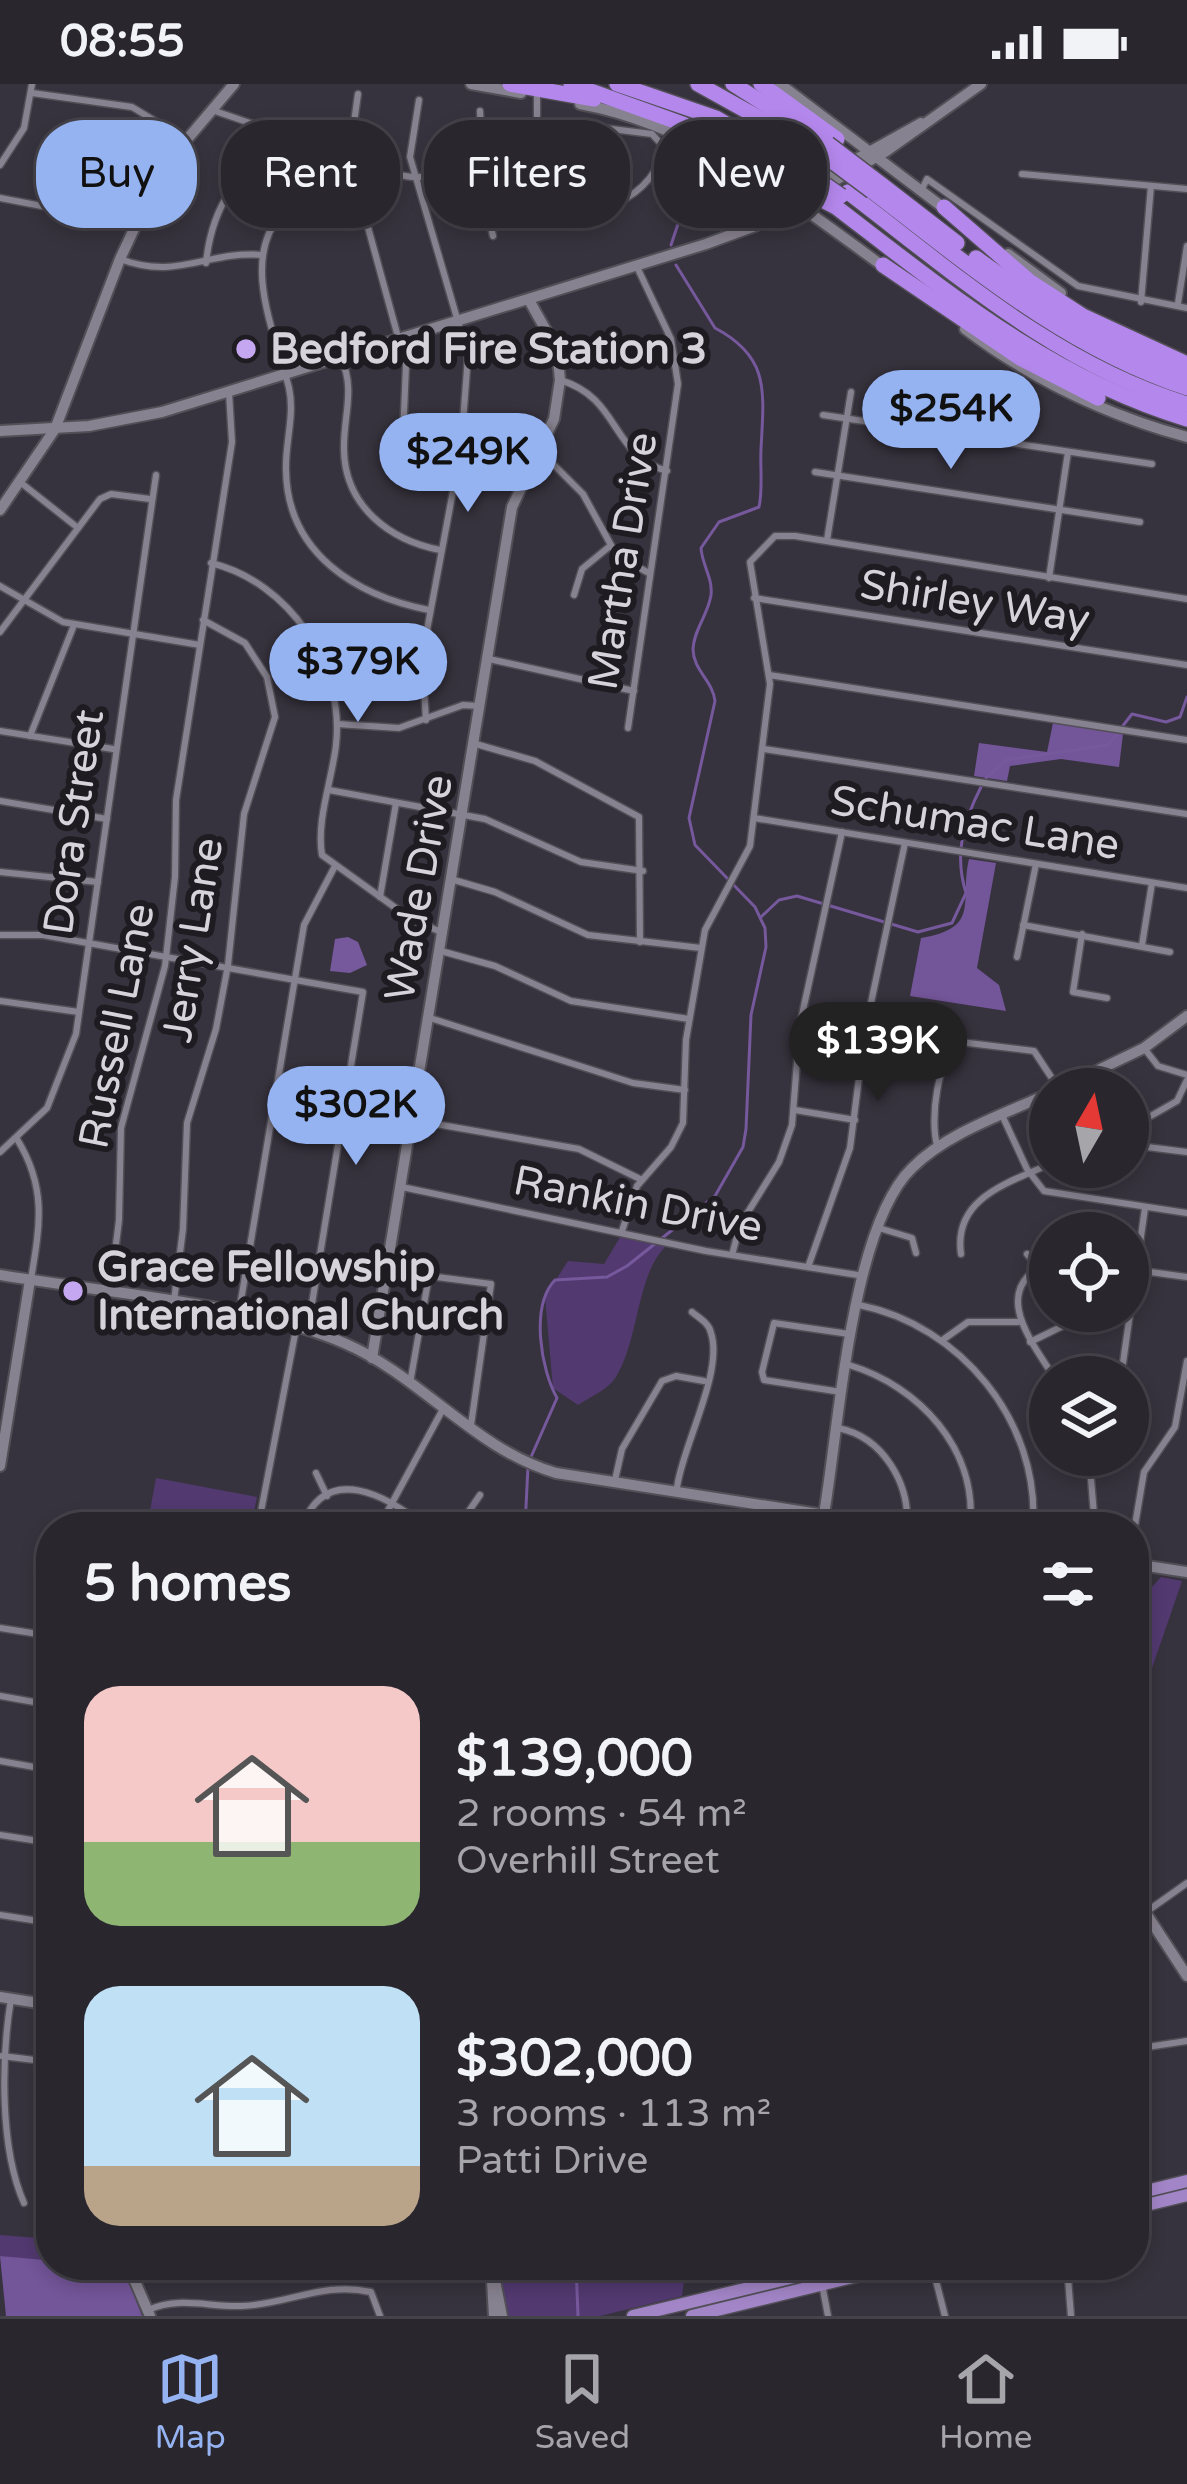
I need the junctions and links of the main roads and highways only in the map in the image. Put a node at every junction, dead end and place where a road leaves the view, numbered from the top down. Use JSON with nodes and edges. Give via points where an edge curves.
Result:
{"nodes":[{"id":1,"x":234,"y":84,"type":"edge"},
{"id":2,"x":471,"y":84,"type":"edge"},
{"id":3,"x":510,"y":84,"type":"edge"},
{"id":4,"x":571,"y":84,"type":"edge"},
{"id":5,"x":608,"y":84,"type":"edge"},
{"id":6,"x":617,"y":84,"type":"edge"},
{"id":7,"x":657,"y":84,"type":"edge"},
{"id":8,"x":698,"y":84,"type":"edge"},
{"id":9,"x":729,"y":84,"type":"edge"},
{"id":10,"x":981,"y":84,"type":"edge"},
{"id":11,"x":769,"y":85,"type":"edge"},
{"id":12,"x":672,"y":120,"type":"edge"},
{"id":13,"x":700,"y":120,"type":"edge"},
{"id":14,"x":724,"y":120,"type":"edge"},
{"id":15,"x":736,"y":120,"type":"edge"},
{"id":16,"x":771,"y":120,"type":"edge"},
{"id":17,"x":771,"y":120,"type":"edge"},
{"id":18,"x":772,"y":120,"type":"edge"},
{"id":19,"x":791,"y":120,"type":"edge"},
{"id":20,"x":652,"y":122,"type":"joint"},
{"id":21,"x":924,"y":122,"type":"junction"},
{"id":22,"x":897,"y":145,"type":"junction"},
{"id":23,"x":873,"y":154,"type":"junction"},
{"id":24,"x":827,"y":156,"type":"edge"},
{"id":25,"x":827,"y":162,"type":"edge"},
{"id":26,"x":827,"y":177,"type":"edge"},
{"id":27,"x":827,"y":177,"type":"edge"},
{"id":28,"x":827,"y":180,"type":"edge"},
{"id":29,"x":885,"y":183,"type":"junction"},
{"id":30,"x":841,"y":198,"type":"junction"},
{"id":31,"x":827,"y":203,"type":"edge"},
{"id":32,"x":944,"y":207,"type":"junction"},
{"id":33,"x":827,"y":225,"type":"edge"},
{"id":34,"x":741,"y":229,"type":"edge"},
{"id":35,"x":883,"y":266,"type":"junction"},
{"id":36,"x":530,"y":300,"type":"junction"},
{"id":37,"x":1187,"y":359,"type":"edge"},
{"id":38,"x":1187,"y":376,"type":"edge"},
{"id":39,"x":1187,"y":388,"type":"edge"},
{"id":40,"x":1187,"y":404,"type":"edge"},
{"id":41,"x":1187,"y":422,"type":"edge"},
{"id":42,"x":55,"y":429,"type":"junction"},
{"id":43,"x":0,"y":431,"type":"edge"},
{"id":44,"x":1187,"y":436,"type":"edge"},
{"id":45,"x":0,"y":510,"type":"edge"},
{"id":46,"x":1187,"y":1016,"type":"edge"},
{"id":47,"x":1103,"y":1068,"type":"edge"},
{"id":48,"x":1029,"y":1102,"type":"edge"},
{"id":49,"x":0,"y":1275,"type":"edge"},
{"id":50,"x":30,"y":1280,"type":"junction"},
{"id":51,"x":372,"y":1358,"type":"junction"},
{"id":52,"x":0,"y":1466,"type":"edge"},
{"id":53,"x":813,"y":1512,"type":"edge"},
{"id":54,"x":824,"y":1512,"type":"edge"},
{"id":55,"x":1149,"y":1566,"type":"edge"},
{"id":56,"x":1187,"y":1572,"type":"edge"},
{"id":57,"x":1149,"y":1918,"type":"edge"},
{"id":58,"x":1187,"y":1976,"type":"edge"},
{"id":59,"x":5,"y":1998,"type":"edge"},
{"id":60,"x":36,"y":2003,"type":"edge"},
{"id":61,"x":1187,"y":2181,"type":"edge"},
{"id":62,"x":1149,"y":2190,"type":"edge"},
{"id":63,"x":1187,"y":2195,"type":"edge"},
{"id":64,"x":1149,"y":2204,"type":"edge"},
{"id":65,"x":135,"y":2280,"type":"edge"},
{"id":66,"x":494,"y":2280,"type":"edge"},
{"id":67,"x":811,"y":2280,"type":"edge"},
{"id":68,"x":814,"y":2280,"type":"edge"},
{"id":69,"x":149,"y":2313,"type":"edge"},
{"id":70,"x":498,"y":2316,"type":"edge"},
{"id":71,"x":633,"y":2316,"type":"edge"},
{"id":72,"x":692,"y":2316,"type":"edge"}],
"edges":[{"from":1,"to":42,"type":"main road","via":[[162,169]]},
{"from":2,"to":20,"type":"main road"},
{"from":3,"to":20,"type":"highway","via":[[605,102]]},
{"from":4,"to":12,"type":"highway"},
{"from":5,"to":13,"type":"highway"},
{"from":6,"to":14,"type":"highway"},
{"from":7,"to":15,"type":"highway"},
{"from":8,"to":17,"type":"highway"},
{"from":9,"to":16,"type":"highway"},
{"from":9,"to":18,"type":"highway"},
{"from":10,"to":21,"type":"main road"},
{"from":11,"to":19,"type":"highway"},
{"from":21,"to":22,"type":"main road"},
{"from":21,"to":23,"type":"main road"},
{"from":22,"to":23,"type":"main road"},
{"from":22,"to":29,"type":"main road"},
{"from":23,"to":24,"type":"main road"},
{"from":23,"to":28,"type":"main road"},
{"from":23,"to":29,"type":"main road"},
{"from":25,"to":29,"type":"highway","bridge":true},
{"from":26,"to":30,"type":"highway","bridge":true},
{"from":27,"to":30,"type":"highway","bridge":true},
{"from":29,"to":31,"type":"main road","via":[[872,170]]},
{"from":29,"to":32,"type":"main road","via":[[921,190]]},
{"from":29,"to":38,"type":"highway","via":[[1068,323]]},
{"from":29,"to":39,"type":"highway","via":[[1054,327]]},
{"from":30,"to":40,"type":"highway","via":[[1037,334]]},
{"from":30,"to":41,"type":"highway","via":[[1027,348],[1086,382]]},
{"from":32,"to":37,"type":"main road","via":[[1121,329]]},
{"from":32,"to":37,"type":"highway","via":[[1083,316]]},
{"from":33,"to":35,"type":"main road"},
{"from":34,"to":36,"type":"main road"},
{"from":35,"to":41,"type":"highway","via":[[1062,382]]},
{"from":35,"to":44,"type":"main road","via":[[1044,380]]},
{"from":36,"to":42,"type":"main road","via":[[162,412]]},
{"from":36,"to":51,"type":"main road","name":"Wade Drive","via":[[557,350],[560,380],[554,418],[512,507]]},
{"from":42,"to":43,"type":"main road"},
{"from":42,"to":45,"type":"main road"},
{"from":46,"to":47,"type":"main road"},
{"from":48,"to":54,"type":"main road","via":[[938,1148],[895,1188],[875,1227]]},
{"from":49,"to":50,"type":"main road"},
{"from":50,"to":51,"type":"main road","via":[[301,1330]]},
{"from":50,"to":52,"type":"main road"},
{"from":51,"to":53,"type":"main road","via":[[542,1469]]},
{"from":55,"to":56,"type":"main road"},
{"from":57,"to":58,"type":"main road"},
{"from":59,"to":60,"type":"main road"},
{"from":61,"to":62,"type":"main road"},
{"from":63,"to":64,"type":"main road"},
{"from":65,"to":69,"type":"main road"},
{"from":66,"to":70,"type":"main road"},
{"from":67,"to":71,"type":"main road"},
{"from":68,"to":72,"type":"main road"}]}
